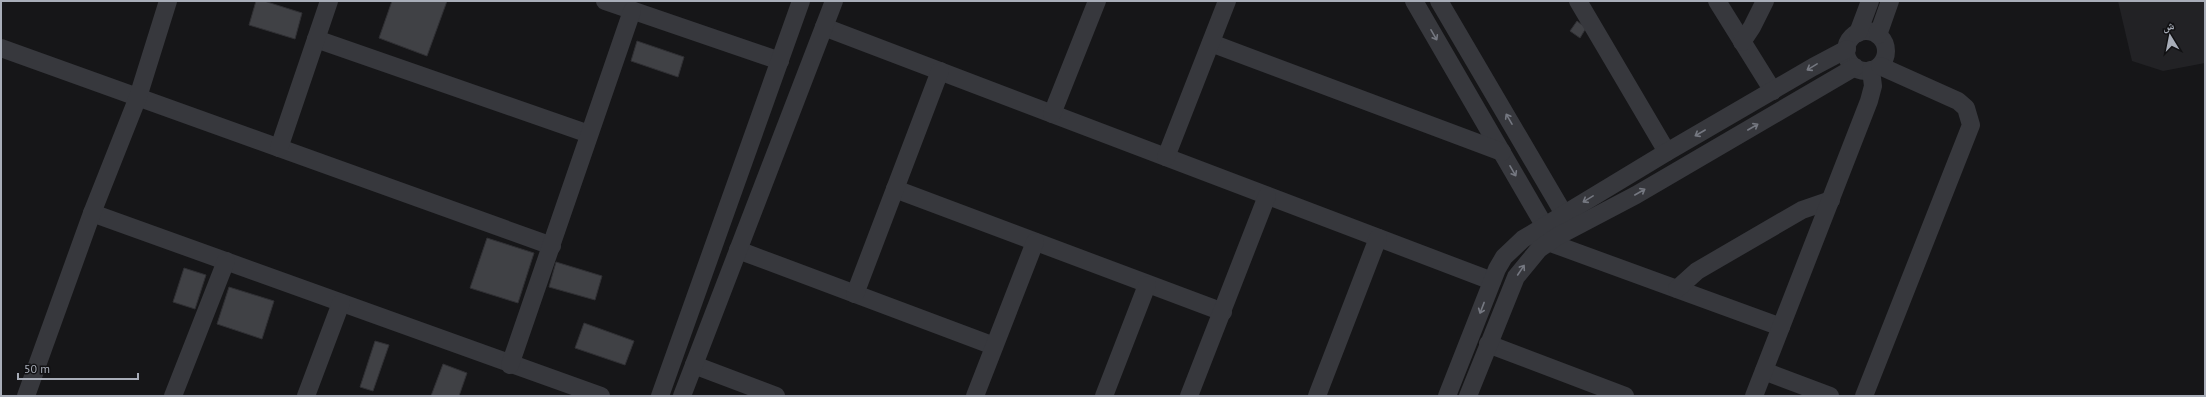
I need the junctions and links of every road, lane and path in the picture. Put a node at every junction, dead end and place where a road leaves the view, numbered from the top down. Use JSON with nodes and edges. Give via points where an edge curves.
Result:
{"nodes":[{"id":1,"x":168,"y":1,"type":"edge"},
{"id":2,"x":329,"y":1,"type":"edge"},
{"id":3,"x":605,"y":1,"type":"edge"},
{"id":4,"x":800,"y":1,"type":"edge"},
{"id":5,"x":834,"y":1,"type":"edge"},
{"id":6,"x":1097,"y":1,"type":"edge"},
{"id":7,"x":1227,"y":1,"type":"edge"},
{"id":8,"x":1414,"y":1,"type":"edge"},
{"id":9,"x":1439,"y":1,"type":"edge"},
{"id":10,"x":1578,"y":1,"type":"edge"},
{"id":11,"x":1717,"y":1,"type":"edge"},
{"id":12,"x":1765,"y":1,"type":"edge"},
{"id":13,"x":1870,"y":1,"type":"edge"},
{"id":14,"x":1890,"y":1,"type":"edge"},
{"id":15,"x":632,"y":11,"type":"junction"},
{"id":16,"x":824,"y":27,"type":"junction"},
{"id":17,"x":1858,"y":33,"type":"junction"},
{"id":18,"x":1878,"y":35,"type":"junction"},
{"id":19,"x":316,"y":39,"type":"junction"},
{"id":20,"x":1742,"y":42,"type":"junction"},
{"id":21,"x":1211,"y":43,"type":"junction"},
{"id":22,"x":1,"y":48,"type":"edge"},
{"id":23,"x":1846,"y":49,"type":"junction"},
{"id":24,"x":780,"y":61,"type":"junction"},
{"id":25,"x":1868,"y":68,"type":"junction"},
{"id":26,"x":940,"y":71,"type":"junction"},
{"id":27,"x":1773,"y":91,"type":"junction"},
{"id":28,"x":138,"y":97,"type":"junction"},
{"id":29,"x":1052,"y":114,"type":"junction"},
{"id":30,"x":589,"y":134,"type":"junction"},
{"id":31,"x":279,"y":148,"type":"junction"},
{"id":32,"x":1502,"y":152,"type":"junction"},
{"id":33,"x":1667,"y":152,"type":"junction"},
{"id":34,"x":1166,"y":157,"type":"junction"},
{"id":35,"x":895,"y":189,"type":"junction"},
{"id":36,"x":1267,"y":196,"type":"junction"},
{"id":37,"x":1831,"y":200,"type":"junction"},
{"id":38,"x":92,"y":213,"type":"junction"},
{"id":39,"x":1564,"y":214,"type":"junction"},
{"id":40,"x":1546,"y":234,"type":"junction"},
{"id":41,"x":1378,"y":238,"type":"junction"},
{"id":42,"x":1035,"y":242,"type":"junction"},
{"id":43,"x":552,"y":246,"type":"junction"},
{"id":44,"x":738,"y":250,"type":"junction"},
{"id":45,"x":226,"y":261,"type":"junction"},
{"id":46,"x":1492,"y":281,"type":"junction"},
{"id":47,"x":1147,"y":285,"type":"junction"},
{"id":48,"x":1676,"y":289,"type":"junction"},
{"id":49,"x":855,"y":294,"type":"junction"},
{"id":50,"x":342,"y":303,"type":"junction"},
{"id":51,"x":1223,"y":312,"type":"junction"},
{"id":52,"x":1781,"y":327,"type":"junction"},
{"id":53,"x":1488,"y":344,"type":"junction"},
{"id":54,"x":994,"y":346,"type":"junction"},
{"id":55,"x":510,"y":365,"type":"junction"},
{"id":56,"x":694,"y":365,"type":"junction"},
{"id":57,"x":1764,"y":371,"type":"junction"},
{"id":58,"x":1109,"y":394,"type":"edge"},
{"id":59,"x":26,"y":396,"type":"edge"},
{"id":60,"x":173,"y":396,"type":"edge"},
{"id":61,"x":306,"y":396,"type":"edge"},
{"id":62,"x":601,"y":396,"type":"edge"},
{"id":63,"x":660,"y":396,"type":"edge"},
{"id":64,"x":682,"y":396,"type":"edge"},
{"id":65,"x":776,"y":396,"type":"edge"},
{"id":66,"x":975,"y":396,"type":"edge"},
{"id":67,"x":1189,"y":396,"type":"edge"},
{"id":68,"x":1317,"y":396,"type":"edge"},
{"id":69,"x":1447,"y":396,"type":"edge"},
{"id":70,"x":1468,"y":396,"type":"edge"},
{"id":71,"x":1625,"y":396,"type":"edge"},
{"id":72,"x":1754,"y":396,"type":"edge"},
{"id":73,"x":1830,"y":396,"type":"edge"},
{"id":74,"x":1864,"y":396,"type":"edge"}],
"edges":[{"from":1,"to":28,"type":"street"},
{"from":2,"to":19,"type":"street"},
{"from":3,"to":15,"type":"street"},
{"from":4,"to":24,"type":"street"},
{"from":5,"to":16,"type":"street"},
{"from":6,"to":29,"type":"street"},
{"from":7,"to":21,"type":"street"},
{"from":8,"to":32,"type":"street","one_way":true},
{"from":39,"to":9,"type":"street","one_way":true},
{"from":10,"to":33,"type":"street"},
{"from":11,"to":20,"type":"street"},
{"from":12,"to":20,"type":"street"},
{"from":13,"to":17,"type":"street"},
{"from":14,"to":18,"type":"street"},
{"from":15,"to":24,"type":"street"},
{"from":15,"to":30,"type":"street"},
{"from":16,"to":26,"type":"street"},
{"from":16,"to":44,"type":"street"},
{"from":17,"to":18,"type":"street"},
{"from":17,"to":23,"type":"street","via":[[1852,37]]},
{"from":18,"to":25,"type":"street","via":[[1883,40],[1886,53]]},
{"from":19,"to":30,"type":"street"},
{"from":19,"to":31,"type":"street"},
{"from":20,"to":27,"type":"street"},
{"from":21,"to":32,"type":"street"},
{"from":21,"to":34,"type":"street"},
{"from":22,"to":28,"type":"street"},
{"from":23,"to":25,"type":"street","via":[[1847,56]]},
{"from":23,"to":27,"type":"street","one_way":true},
{"from":24,"to":63,"type":"street"},
{"from":25,"to":37,"type":"street","via":[[1873,86],[1872,94]]},
{"from":40,"to":25,"type":"street","one_way":true,"via":[[1636,195]]},
{"from":25,"to":74,"type":"street","via":[[1958,101],[1966,108],[1971,125]]},
{"from":26,"to":29,"type":"street"},
{"from":26,"to":35,"type":"street"},
{"from":27,"to":33,"type":"street","one_way":true},
{"from":28,"to":31,"type":"street"},
{"from":28,"to":38,"type":"street"},
{"from":29,"to":34,"type":"street"},
{"from":30,"to":43,"type":"street"},
{"from":31,"to":43,"type":"street"},
{"from":32,"to":40,"type":"street","one_way":true},
{"from":33,"to":39,"type":"street","one_way":true},
{"from":34,"to":36,"type":"street"},
{"from":35,"to":42,"type":"street"},
{"from":35,"to":49,"type":"street"},
{"from":36,"to":41,"type":"street"},
{"from":36,"to":51,"type":"street"},
{"from":37,"to":48,"type":"street","via":[[1802,210],[1697,271]]},
{"from":37,"to":52,"type":"street"},
{"from":38,"to":45,"type":"street"},
{"from":38,"to":59,"type":"street"},
{"from":39,"to":40,"type":"street"},
{"from":40,"to":46,"type":"street","via":[[1513,246]]},
{"from":40,"to":48,"type":"street"},
{"from":53,"to":40,"type":"street","one_way":true,"via":[[1516,277]]},
{"from":41,"to":46,"type":"street"},
{"from":41,"to":68,"type":"street"},
{"from":42,"to":47,"type":"street"},
{"from":42,"to":54,"type":"street"},
{"from":43,"to":55,"type":"street"},
{"from":44,"to":49,"type":"street"},
{"from":44,"to":56,"type":"street"},
{"from":45,"to":50,"type":"street"},
{"from":45,"to":60,"type":"street"},
{"from":46,"to":69,"type":"street","one_way":true},
{"from":47,"to":51,"type":"street"},
{"from":47,"to":58,"type":"street"},
{"from":48,"to":52,"type":"street"},
{"from":49,"to":54,"type":"street"},
{"from":50,"to":55,"type":"street"},
{"from":50,"to":61,"type":"street"},
{"from":51,"to":67,"type":"street"},
{"from":52,"to":57,"type":"street"},
{"from":53,"to":70,"type":"street"},
{"from":53,"to":71,"type":"street"},
{"from":54,"to":66,"type":"street"},
{"from":55,"to":62,"type":"street"},
{"from":56,"to":64,"type":"street"},
{"from":56,"to":65,"type":"street"},
{"from":57,"to":72,"type":"street"},
{"from":57,"to":73,"type":"street"}]}
